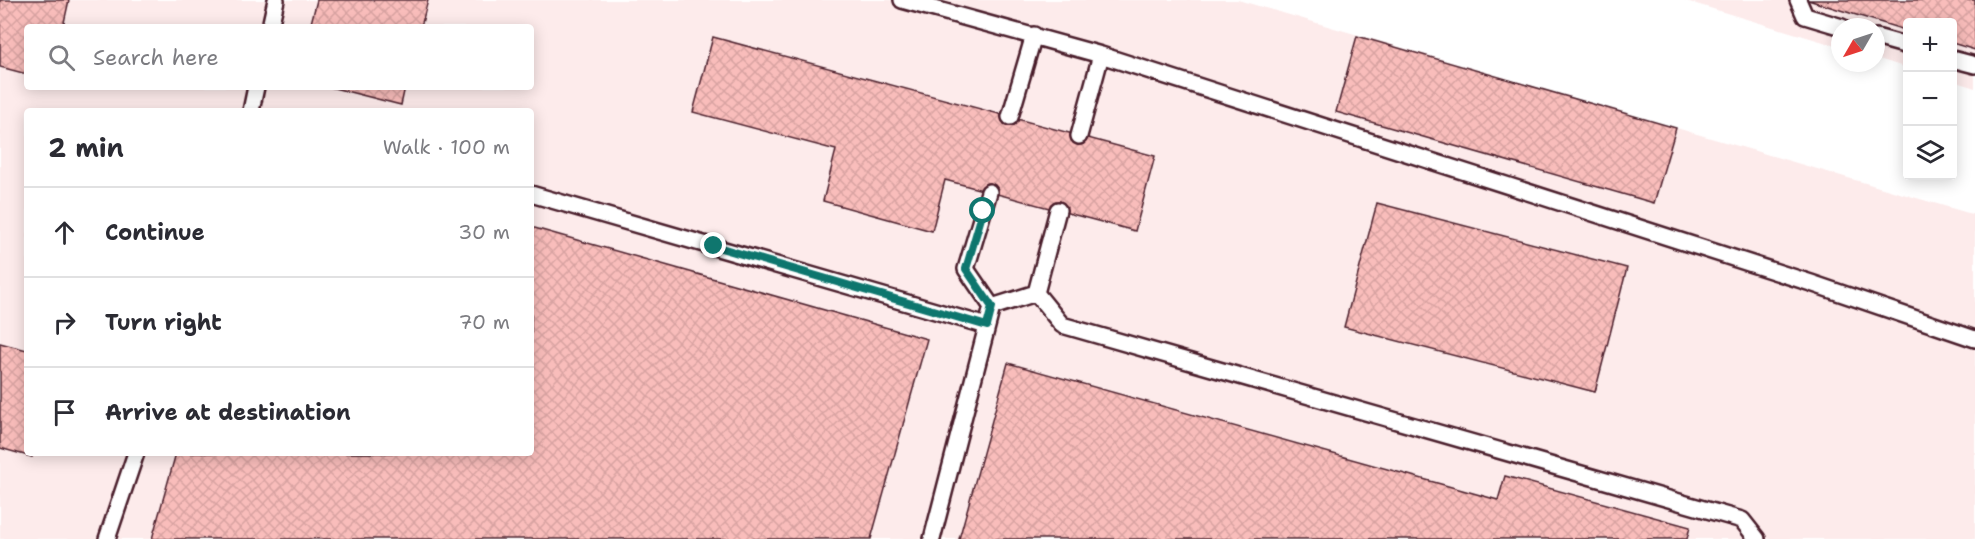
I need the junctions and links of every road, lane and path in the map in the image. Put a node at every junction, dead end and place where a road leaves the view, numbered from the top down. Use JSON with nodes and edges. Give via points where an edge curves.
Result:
{"nodes":[{"id":1,"x":276,"y":0,"type":"edge"},
{"id":2,"x":902,"y":0,"type":"edge"},
{"id":3,"x":1798,"y":0,"type":"edge"},
{"id":4,"x":271,"y":24,"type":"edge"},
{"id":5,"x":1831,"y":24,"type":"edge"},
{"id":6,"x":1034,"y":35,"type":"junction"},
{"id":7,"x":1885,"y":40,"type":"edge"},
{"id":8,"x":1903,"y":45,"type":"edge"},
{"id":9,"x":1101,"y":55,"type":"junction"},
{"id":10,"x":1957,"y":60,"type":"edge"},
{"id":11,"x":1975,"y":66,"type":"edge"},
{"id":12,"x":255,"y":90,"type":"edge"},
{"id":13,"x":252,"y":108,"type":"edge"},
{"id":14,"x":1010,"y":117,"type":"dead end"},
{"id":15,"x":1079,"y":136,"type":"dead end"},
{"id":16,"x":989,"y":192,"type":"dead end"},
{"id":17,"x":534,"y":195,"type":"edge"},
{"id":18,"x":1058,"y":210,"type":"dead end"},
{"id":19,"x":1036,"y":293,"type":"junction"},
{"id":20,"x":992,"y":307,"type":"junction"},
{"id":21,"x":987,"y":326,"type":"junction"},
{"id":22,"x":1975,"y":339,"type":"edge"},
{"id":23,"x":135,"y":456,"type":"edge"},
{"id":24,"x":107,"y":539,"type":"edge"},
{"id":25,"x":932,"y":539,"type":"edge"},
{"id":26,"x":1757,"y":539,"type":"edge"}],
"edges":[{"from":1,"to":4,"type":"lane"},
{"from":2,"to":6,"type":"lane"},
{"from":3,"to":5,"type":"lane","via":[[1805,16]]},
{"from":6,"to":9,"type":"lane"},
{"from":6,"to":14,"type":"lane"},
{"from":7,"to":8,"type":"lane"},
{"from":9,"to":15,"type":"lane"},
{"from":9,"to":22,"type":"lane"},
{"from":10,"to":11,"type":"lane"},
{"from":12,"to":13,"type":"lane"},
{"from":16,"to":20,"type":"lane","via":[[966,269]]},
{"from":17,"to":21,"type":"lane"},
{"from":18,"to":19,"type":"lane"},
{"from":19,"to":20,"type":"lane"},
{"from":19,"to":26,"type":"lane","via":[[1062,325],[1742,520]]},
{"from":20,"to":21,"type":"lane"},
{"from":21,"to":25,"type":"lane"},
{"from":23,"to":24,"type":"lane"}]}
